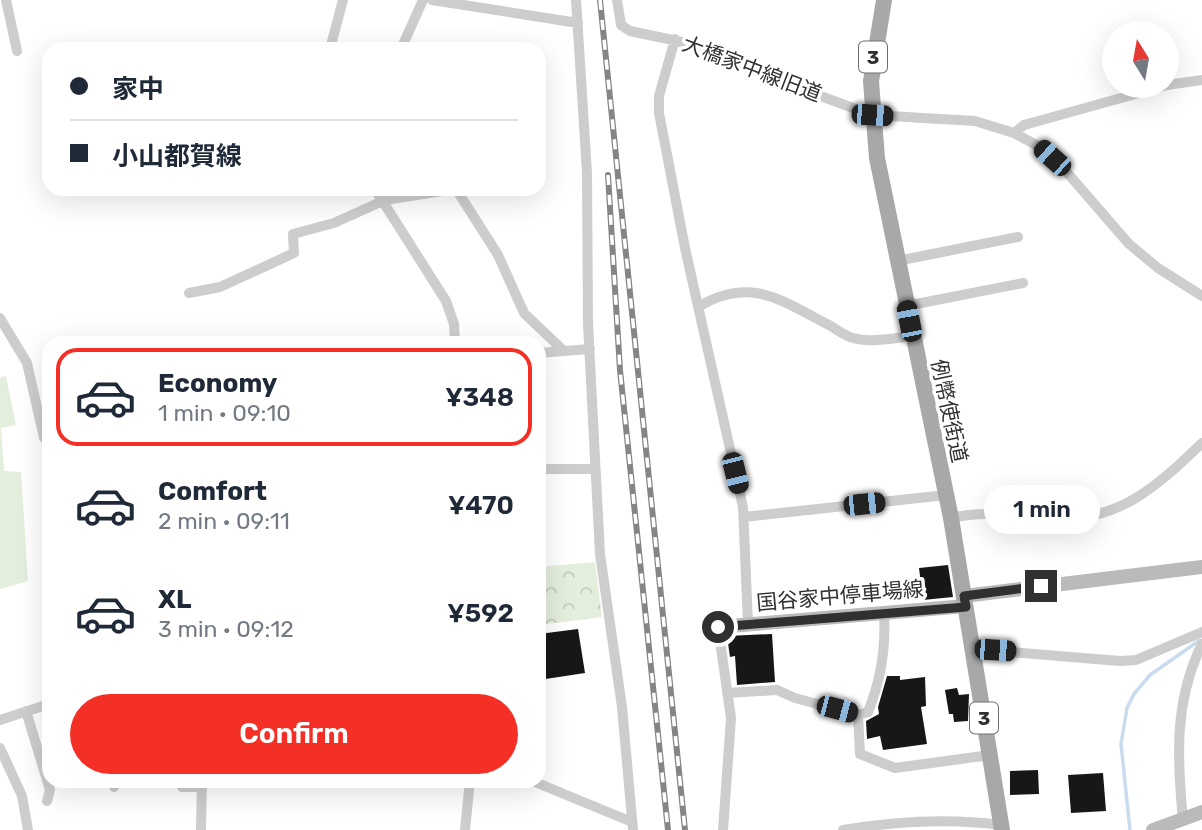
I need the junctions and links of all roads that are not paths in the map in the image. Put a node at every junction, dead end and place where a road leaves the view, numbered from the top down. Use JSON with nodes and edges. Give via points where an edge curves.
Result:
{"nodes":[{"id":1,"x":6,"y":0,"type":"edge"},
{"id":2,"x":343,"y":0,"type":"edge"},
{"id":3,"x":423,"y":0,"type":"edge"},
{"id":4,"x":432,"y":0,"type":"edge"},
{"id":5,"x":576,"y":0,"type":"edge"},
{"id":6,"x":617,"y":0,"type":"edge"},
{"id":7,"x":884,"y":0,"type":"edge"},
{"id":8,"x":4,"y":17,"type":"edge"},
{"id":9,"x":578,"y":23,"type":"junction"},
{"id":10,"x":675,"y":39,"type":"junction"},
{"id":11,"x":332,"y":42,"type":"edge"},
{"id":12,"x":404,"y":42,"type":"edge"},
{"id":13,"x":17,"y":51,"type":"dead end"},
{"id":14,"x":1202,"y":80,"type":"edge"},
{"id":15,"x":1180,"y":83,"type":"edge"},
{"id":16,"x":1120,"y":98,"type":"edge"},
{"id":17,"x":872,"y":115,"type":"junction"},
{"id":18,"x":1014,"y":133,"type":"junction"},
{"id":19,"x":381,"y":196,"type":"edge"},
{"id":20,"x":411,"y":196,"type":"edge"},
{"id":21,"x":460,"y":196,"type":"edge"},
{"id":22,"x":385,"y":200,"type":"junction"},
{"id":23,"x":1018,"y":237,"type":"dead end"},
{"id":24,"x":897,"y":261,"type":"junction"},
{"id":25,"x":1023,"y":283,"type":"dead end"},
{"id":26,"x":189,"y":293,"type":"dead end"},
{"id":27,"x":1202,"y":296,"type":"edge"},
{"id":28,"x":906,"y":306,"type":"junction"},
{"id":29,"x":698,"y":307,"type":"junction"},
{"id":30,"x":0,"y":318,"type":"edge"},
{"id":31,"x":455,"y":336,"type":"edge"},
{"id":32,"x":912,"y":336,"type":"junction"},
{"id":33,"x":590,"y":349,"type":"junction"},
{"id":34,"x":564,"y":351,"type":"junction"},
{"id":35,"x":546,"y":352,"type":"edge"},
{"id":36,"x":36,"y":395,"type":"junction"},
{"id":37,"x":42,"y":395,"type":"edge"},
{"id":38,"x":42,"y":427,"type":"edge"},
{"id":39,"x":1202,"y":443,"type":"edge"},
{"id":40,"x":546,"y":469,"type":"edge"},
{"id":41,"x":595,"y":469,"type":"junction"},
{"id":42,"x":946,"y":495,"type":"junction"},
{"id":43,"x":744,"y":517,"type":"junction"},
{"id":44,"x":951,"y":518,"type":"junction"},
{"id":45,"x":1202,"y":568,"type":"edge"},
{"id":46,"x":965,"y":601,"type":"junction"},
{"id":47,"x":884,"y":613,"type":"junction"},
{"id":48,"x":748,"y":624,"type":"junction"},
{"id":49,"x":718,"y":627,"type":"joint"},
{"id":50,"x":1202,"y":632,"type":"edge"},
{"id":51,"x":1202,"y":644,"type":"edge"},
{"id":52,"x":973,"y":649,"type":"junction"},
{"id":53,"x":727,"y":693,"type":"junction"},
{"id":54,"x":42,"y":706,"type":"edge"},
{"id":55,"x":26,"y":711,"type":"junction"},
{"id":56,"x":858,"y":715,"type":"junction"},
{"id":57,"x":0,"y":720,"type":"edge"},
{"id":58,"x":0,"y":748,"type":"edge"},
{"id":59,"x":990,"y":755,"type":"junction"},
{"id":60,"x":42,"y":764,"type":"edge"},
{"id":61,"x":546,"y":787,"type":"edge"},
{"id":62,"x":49,"y":788,"type":"edge"},
{"id":63,"x":202,"y":788,"type":"edge"},
{"id":64,"x":469,"y":788,"type":"edge"},
{"id":65,"x":47,"y":801,"type":"dead end"},
{"id":66,"x":1202,"y":812,"type":"edge"},
{"id":67,"x":1183,"y":820,"type":"junction"},
{"id":68,"x":633,"y":826,"type":"edge"},
{"id":69,"x":1002,"y":828,"type":"edge"},
{"id":70,"x":28,"y":830,"type":"edge"},
{"id":71,"x":201,"y":830,"type":"edge"},
{"id":72,"x":465,"y":830,"type":"edge"},
{"id":73,"x":723,"y":830,"type":"edge"},
{"id":74,"x":843,"y":830,"type":"edge"},
{"id":75,"x":1153,"y":830,"type":"edge"}],
"edges":[{"from":1,"to":8,"type":"street"},
{"from":2,"to":11,"type":"street"},
{"from":3,"to":12,"type":"street"},
{"from":4,"to":9,"type":"street"},
{"from":5,"to":9,"type":"street"},
{"from":6,"to":10,"type":"street","name":"大橋家中線旧道","via":[[621,26]]},
{"from":7,"to":17,"type":"main road","name":"例幣使街道","number":"3","via":[[874,53]]},
{"from":8,"to":13,"type":"street"},
{"from":9,"to":33,"type":"street"},
{"from":10,"to":17,"type":"street","name":"大橋家中線旧道"},
{"from":10,"to":29,"type":"street","via":[[658,104]]},
{"from":14,"to":15,"type":"street"},
{"from":16,"to":18,"type":"street","via":[[1024,125]]},
{"from":17,"to":18,"type":"street","name":"大橋家中線旧道","via":[[975,121]]},
{"from":17,"to":24,"type":"main road","name":"例幣使街道","number":"3"},
{"from":18,"to":27,"type":"street","name":"大橋家中線旧道","via":[[1040,147],[1063,169],[1129,244]]},
{"from":19,"to":22,"type":"street"},
{"from":20,"to":22,"type":"street"},
{"from":21,"to":34,"type":"street","via":[[498,255],[524,313]]},
{"from":22,"to":26,"type":"street","via":[[334,223],[300,230],[293,234],[294,253],[220,288]]},
{"from":22,"to":31,"type":"street","via":[[392,219],[446,301]]},
{"from":23,"to":24,"type":"street"},
{"from":24,"to":28,"type":"main road","name":"例幣使街道","number":"3"},
{"from":25,"to":28,"type":"street"},
{"from":28,"to":32,"type":"main road","name":"例幣使街道","number":"3"},
{"from":29,"to":32,"type":"street","via":[[740,291],[755,291],[852,338]]},
{"from":29,"to":43,"type":"street"},
{"from":30,"to":36,"type":"street","via":[[27,363]]},
{"from":32,"to":42,"type":"main road","name":"例幣使街道","number":"3"},
{"from":33,"to":34,"type":"street"},
{"from":33,"to":41,"type":"street"},
{"from":34,"to":35,"type":"street"},
{"from":36,"to":37,"type":"street"},
{"from":36,"to":38,"type":"street"},
{"from":39,"to":44,"type":"street","via":[[1148,494],[1103,513],[1051,519],[977,512]]},
{"from":40,"to":41,"type":"street"},
{"from":41,"to":68,"type":"street","via":[[600,554]]},
{"from":42,"to":43,"type":"street"},
{"from":42,"to":44,"type":"main road","name":"例幣使街道","number":"3"},
{"from":43,"to":48,"type":"street"},
{"from":44,"to":46,"type":"main road","name":"例幣使街道","number":"3"},
{"from":45,"to":46,"type":"main road","name":"国谷家中停車場線"},
{"from":46,"to":47,"type":"main road","name":"国谷家中停車場線"},
{"from":46,"to":52,"type":"main road","name":"例幣使街道","number":"3"},
{"from":47,"to":48,"type":"main road","name":"国谷家中停車場線"},
{"from":47,"to":56,"type":"street","via":[[886,645],[872,701],[868,712]]},
{"from":48,"to":49,"type":"main road","name":"国谷家中停車場線"},
{"from":49,"to":53,"type":"street"},
{"from":50,"to":52,"type":"street","via":[[1136,660]]},
{"from":51,"to":67,"type":"street","via":[[1180,704],[1177,754]]},
{"from":52,"to":59,"type":"main road","name":"例幣使街道","number":"3"},
{"from":53,"to":56,"type":"street","via":[[777,690]]},
{"from":53,"to":73,"type":"street","via":[[731,718]]},
{"from":54,"to":55,"type":"street"},
{"from":55,"to":57,"type":"street"},
{"from":55,"to":60,"type":"street"},
{"from":56,"to":59,"type":"street","via":[[860,754],[895,768]]},
{"from":58,"to":70,"type":"street","via":[[22,796]]},
{"from":59,"to":69,"type":"main road","name":"例幣使街道","number":"3"},
{"from":61,"to":68,"type":"street"},
{"from":62,"to":65,"type":"street"},
{"from":63,"to":71,"type":"street"},
{"from":64,"to":72,"type":"street"},
{"from":66,"to":67,"type":"main road"},
{"from":67,"to":75,"type":"main road"},
{"from":69,"to":74,"type":"street","via":[[957,819],[896,821]]}]}
